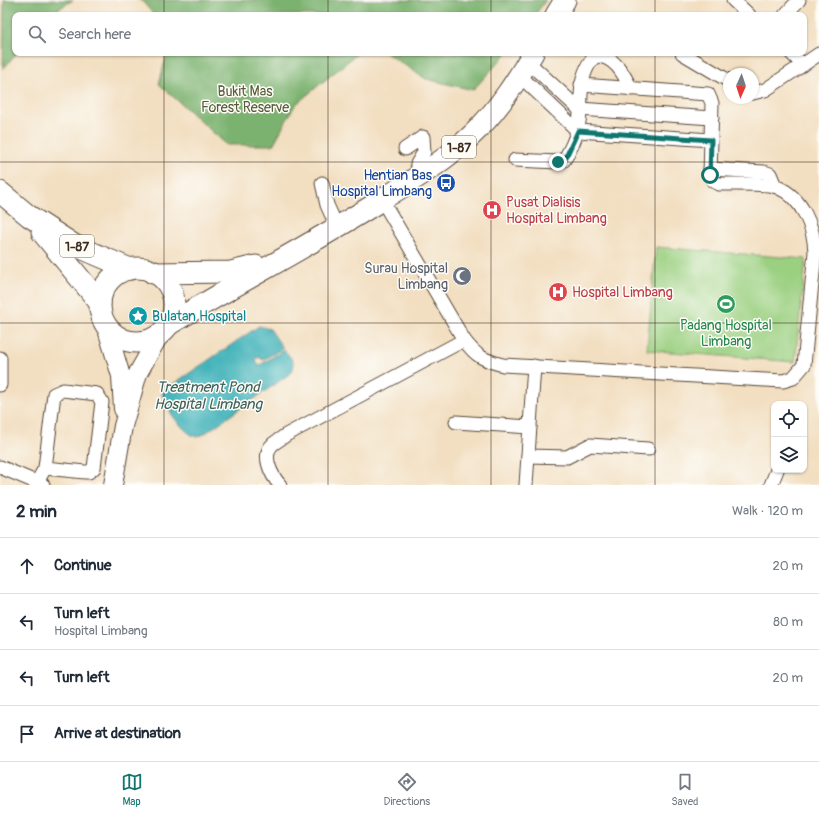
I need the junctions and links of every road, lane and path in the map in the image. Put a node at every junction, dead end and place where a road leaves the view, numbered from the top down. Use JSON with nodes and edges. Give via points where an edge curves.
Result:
{"nodes":[{"id":1,"x":565,"y":0,"type":"edge"},
{"id":2,"x":733,"y":0,"type":"edge"},
{"id":3,"x":799,"y":0,"type":"edge"},
{"id":4,"x":558,"y":12,"type":"edge"},
{"id":5,"x":746,"y":12,"type":"edge"},
{"id":6,"x":788,"y":12,"type":"edge"},
{"id":7,"x":819,"y":54,"type":"edge"},
{"id":8,"x":687,"y":56,"type":"edge"},
{"id":9,"x":794,"y":56,"type":"edge"},
{"id":10,"x":527,"y":63,"type":"edge"},
{"id":11,"x":803,"y":65,"type":"junction"},
{"id":12,"x":723,"y":77,"type":"edge"},
{"id":13,"x":581,"y":85,"type":"junction"},
{"id":14,"x":631,"y":89,"type":"junction"},
{"id":15,"x":759,"y":92,"type":"edge"},
{"id":16,"x":579,"y":109,"type":"junction"},
{"id":17,"x":712,"y":118,"type":"junction"},
{"id":18,"x":578,"y":131,"type":"junction"},
{"id":19,"x":711,"y":140,"type":"junction"},
{"id":20,"x":405,"y":149,"type":"dead end"},
{"id":21,"x":515,"y":160,"type":"dead end"},
{"id":22,"x":424,"y":174,"type":"junction"},
{"id":23,"x":322,"y":183,"type":"dead end"},
{"id":24,"x":0,"y":192,"type":"edge"},
{"id":25,"x":382,"y":200,"type":"junction"},
{"id":26,"x":29,"y":216,"type":"junction"},
{"id":27,"x":337,"y":227,"type":"junction"},
{"id":28,"x":280,"y":260,"type":"junction"},
{"id":29,"x":130,"y":269,"type":"junction"},
{"id":30,"x":153,"y":273,"type":"junction"},
{"id":31,"x":100,"y":303,"type":"junction"},
{"id":32,"x":106,"y":326,"type":"junction"},
{"id":33,"x":164,"y":329,"type":"junction"},
{"id":34,"x":464,"y":340,"type":"junction"},
{"id":35,"x":0,"y":358,"type":"edge"},
{"id":36,"x":534,"y":366,"type":"junction"},
{"id":37,"x":0,"y":385,"type":"edge"},
{"id":38,"x":456,"y":422,"type":"dead end"},
{"id":39,"x":124,"y":426,"type":"junction"},
{"id":40,"x":530,"y":427,"type":"junction"},
{"id":41,"x":96,"y":448,"type":"junction"},
{"id":42,"x":648,"y":449,"type":"dead end"},
{"id":43,"x":120,"y":452,"type":"junction"},
{"id":44,"x":528,"y":456,"type":"junction"},
{"id":45,"x":0,"y":466,"type":"edge"},
{"id":46,"x":45,"y":468,"type":"junction"},
{"id":47,"x":776,"y":473,"type":"edge"},
{"id":48,"x":40,"y":484,"type":"edge"},
{"id":49,"x":113,"y":485,"type":"edge"},
{"id":50,"x":280,"y":485,"type":"edge"},
{"id":51,"x":526,"y":485,"type":"edge"},
{"id":52,"x":772,"y":485,"type":"edge"}],
"edges":[{"from":1,"to":4,"type":"highway"},
{"from":2,"to":5,"type":"street"},
{"from":3,"to":6,"type":"street"},
{"from":7,"to":11,"type":"street"},
{"from":8,"to":12,"type":"street"},
{"from":9,"to":11,"type":"street"},
{"from":10,"to":16,"type":"street"},
{"from":10,"to":18,"type":"street"},
{"from":10,"to":22,"type":"highway","number":"1-87","via":[[478,129]]},
{"from":11,"to":15,"type":"street"},
{"from":13,"to":14,"type":"street"},
{"from":13,"to":14,"type":"street","via":[[590,62],[595,56],[602,56],[619,67]]},
{"from":13,"to":16,"type":"street"},
{"from":14,"to":17,"type":"street","via":[[708,94],[712,99]]},
{"from":16,"to":17,"type":"street"},
{"from":16,"to":18,"type":"street"},
{"from":17,"to":19,"type":"street"},
{"from":18,"to":19,"type":"street"},
{"from":18,"to":21,"type":"street","via":[[566,157],[561,161]]},
{"from":19,"to":36,"type":"street","via":[[710,169],[711,178],[715,183],[775,186],[790,194],[800,205],[814,237],[815,252],[804,366],[792,378],[784,381]]},
{"from":20,"to":22,"type":"street","via":[[423,137],[424,152],[417,164]]},
{"from":22,"to":25,"type":"highway","number":"1-87"},
{"from":23,"to":27,"type":"street","via":[[326,205]]},
{"from":24,"to":26,"type":"highway","number":"1-87"},
{"from":25,"to":27,"type":"highway","number":"1-87"},
{"from":25,"to":34,"type":"street"},
{"from":26,"to":29,"type":"highway","number":"1-87","via":[[74,245]]},
{"from":26,"to":31,"type":"highway","number":"1-87"},
{"from":27,"to":28,"type":"highway","number":"1-87"},
{"from":28,"to":30,"type":"highway","number":"1-87","via":[[231,272]]},
{"from":28,"to":33,"type":"highway","number":"1-87","via":[[233,285]]},
{"from":29,"to":30,"type":"highway","via":[[142,269]]},
{"from":29,"to":31,"type":"highway","via":[[118,273],[109,281],[102,291]]},
{"from":30,"to":33,"type":"highway","via":[[163,280],[170,290],[173,301],[172,314]]},
{"from":31,"to":32,"type":"highway","via":[[101,315]]},
{"from":32,"to":33,"type":"highway","via":[[125,340],[143,341]]},
{"from":32,"to":39,"type":"main road","via":[[121,376]]},
{"from":33,"to":39,"type":"main road","via":[[138,372]]},
{"from":34,"to":36,"type":"street","via":[[476,355],[489,361],[502,365]]},
{"from":34,"to":50,"type":"street","via":[[286,435],[272,445],[268,454],[268,465]]},
{"from":35,"to":37,"type":"street"},
{"from":36,"to":40,"type":"street"},
{"from":38,"to":40,"type":"street"},
{"from":39,"to":43,"type":"main road"},
{"from":40,"to":44,"type":"street"},
{"from":41,"to":43,"type":"street"},
{"from":41,"to":46,"type":"street","via":[[95,465],[89,472]]},
{"from":41,"to":46,"type":"street","via":[[102,402],[100,396],[94,393],[59,390],[53,397]]},
{"from":42,"to":44,"type":"street","via":[[590,445],[567,457]]},
{"from":43,"to":49,"type":"main road"},
{"from":44,"to":51,"type":"street"},
{"from":45,"to":48,"type":"street"},
{"from":46,"to":48,"type":"street"},
{"from":47,"to":52,"type":"street"}]}
